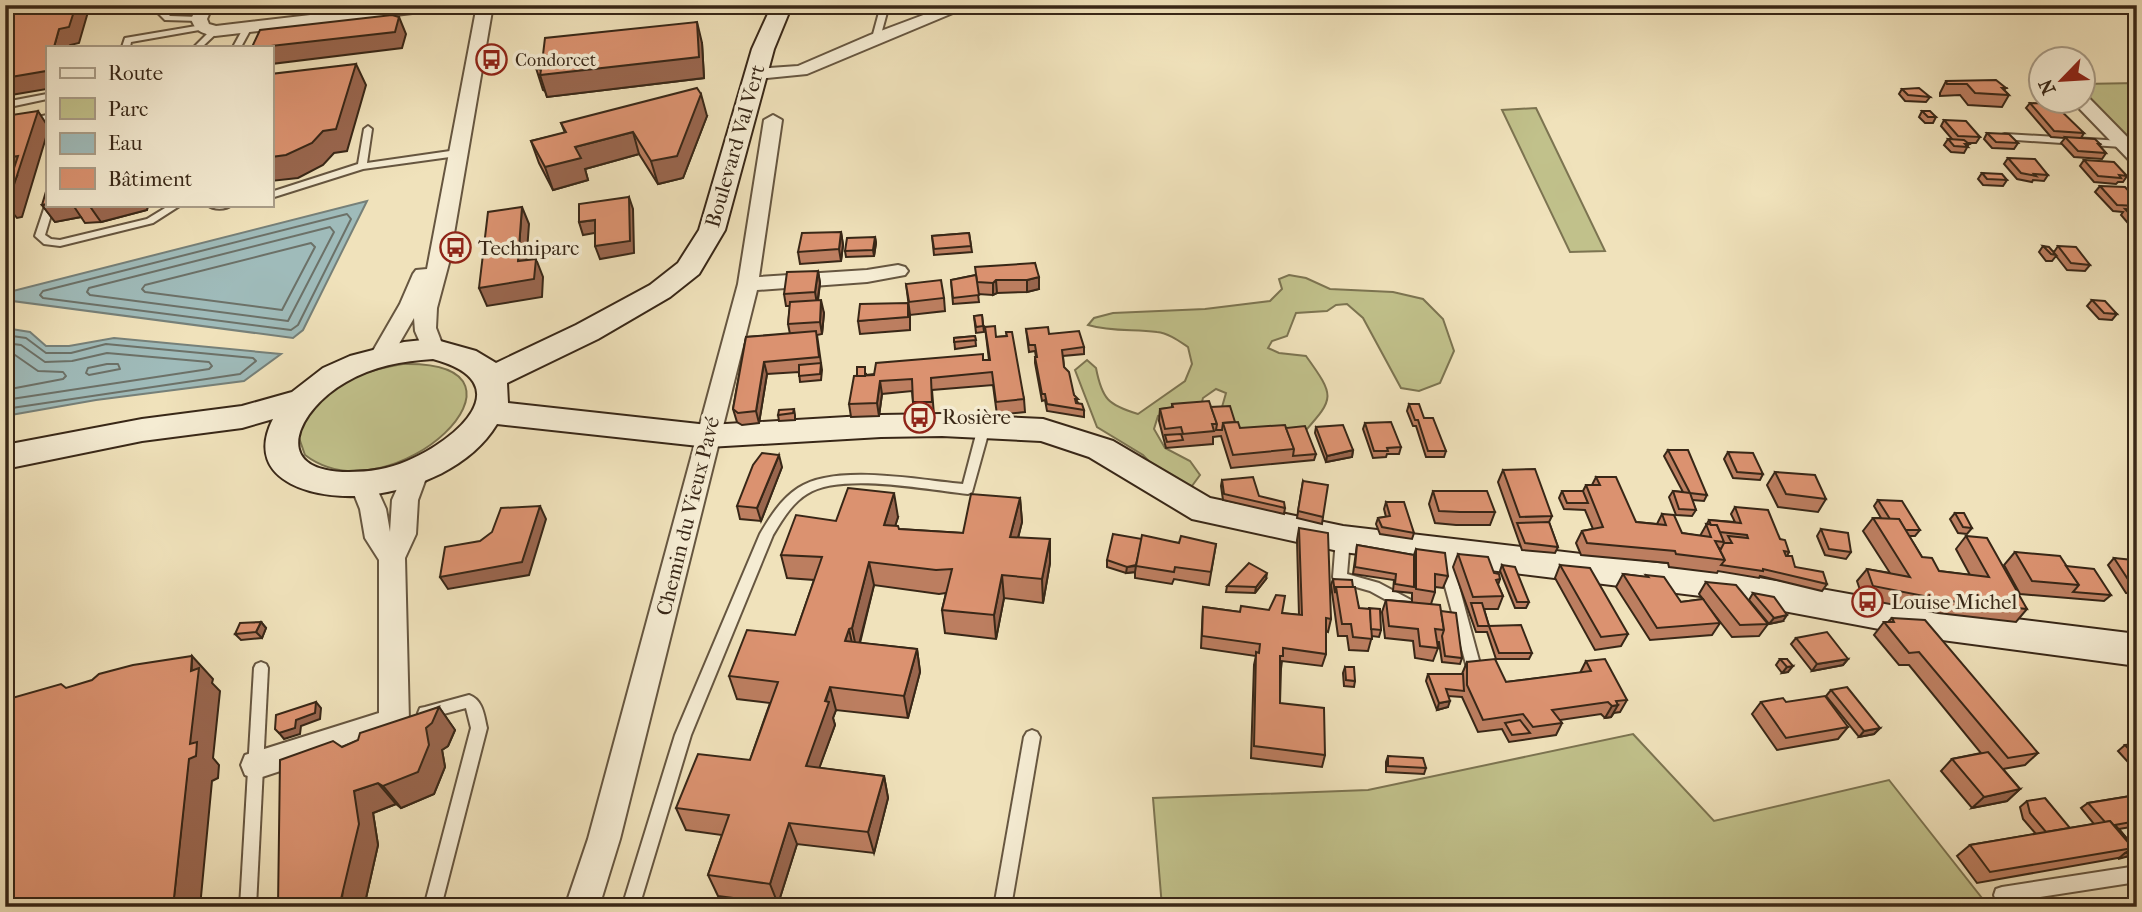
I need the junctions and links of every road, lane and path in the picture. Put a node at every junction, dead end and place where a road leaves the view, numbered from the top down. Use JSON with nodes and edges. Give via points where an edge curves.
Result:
{"nodes":[{"id":1,"x":164,"y":5,"type":"edge"},
{"id":2,"x":438,"y":5,"type":"edge"},
{"id":3,"x":485,"y":5,"type":"edge"},
{"id":4,"x":782,"y":5,"type":"edge"},
{"id":5,"x":885,"y":5,"type":"edge"},
{"id":6,"x":965,"y":5,"type":"edge"},
{"id":7,"x":206,"y":20,"type":"edge"},
{"id":8,"x":248,"y":27,"type":"junction"},
{"id":9,"x":876,"y":38,"type":"junction"},
{"id":10,"x":126,"y":46,"type":"edge"},
{"id":11,"x":198,"y":46,"type":"edge"},
{"id":12,"x":238,"y":46,"type":"edge"},
{"id":13,"x":756,"y":74,"type":"junction"},
{"id":14,"x":46,"y":97,"type":"edge"},
{"id":15,"x":5,"y":105,"type":"edge"},
{"id":16,"x":2096,"y":116,"type":"edge"},
{"id":17,"x":46,"y":118,"type":"edge"},
{"id":18,"x":773,"y":120,"type":"dead end"},
{"id":19,"x":5,"y":127,"type":"edge"},
{"id":20,"x":368,"y":129,"type":"dead end"},
{"id":21,"x":2005,"y":137,"type":"edge"},
{"id":22,"x":2122,"y":144,"type":"junction"},
{"id":23,"x":457,"y":153,"type":"junction"},
{"id":24,"x":2137,"y":158,"type":"edge"},
{"id":25,"x":362,"y":166,"type":"junction"},
{"id":26,"x":273,"y":194,"type":"edge"},
{"id":27,"x":49,"y":206,"type":"edge"},
{"id":28,"x":174,"y":206,"type":"edge"},
{"id":29,"x":442,"y":240,"type":"junction"},
{"id":30,"x":898,"y":271,"type":"dead end"},
{"id":31,"x":748,"y":284,"type":"junction"},
{"id":32,"x":433,"y":349,"type":"junction"},
{"id":33,"x":381,"y":356,"type":"junction"},
{"id":34,"x":491,"y":377,"type":"junction"},
{"id":35,"x":301,"y":400,"type":"junction"},
{"id":36,"x":489,"y":412,"type":"junction"},
{"id":37,"x":984,"y":427,"type":"junction"},
{"id":38,"x":708,"y":436,"type":"junction"},
{"id":39,"x":279,"y":443,"type":"junction"},
{"id":40,"x":5,"y":457,"type":"edge"},
{"id":41,"x":417,"y":470,"type":"junction"},
{"id":42,"x":5,"y":472,"type":"edge"},
{"id":43,"x":363,"y":484,"type":"junction"},
{"id":44,"x":1343,"y":539,"type":"junction"},
{"id":45,"x":1443,"y":553,"type":"junction"},
{"id":46,"x":393,"y":558,"type":"junction"},
{"id":47,"x":1406,"y":604,"type":"edge"},
{"id":48,"x":2137,"y":650,"type":"edge"},
{"id":49,"x":1473,"y":664,"type":"edge"},
{"id":50,"x":261,"y":668,"type":"dead end"},
{"id":51,"x":394,"y":722,"type":"junction"},
{"id":52,"x":1032,"y":737,"type":"dead end"},
{"id":53,"x":256,"y":765,"type":"junction"},
{"id":54,"x":2137,"y":874,"type":"edge"},
{"id":55,"x":2002,"y":895,"type":"dead end"},
{"id":56,"x":248,"y":907,"type":"edge"},
{"id":57,"x":432,"y":907,"type":"edge"},
{"id":58,"x":582,"y":907,"type":"edge"},
{"id":59,"x":630,"y":907,"type":"edge"},
{"id":60,"x":1002,"y":907,"type":"edge"}],
"edges":[{"from":1,"to":7,"type":"lane","via":[[162,13],[168,18]]},
{"from":2,"to":8,"type":"street"},
{"from":3,"to":23,"type":"street"},
{"from":4,"to":13,"type":"street","name":"Boulevard Val Vert"},
{"from":5,"to":9,"type":"lane"},
{"from":6,"to":9,"type":"street"},
{"from":7,"to":8,"type":"street"},
{"from":7,"to":10,"type":"lane","via":[[128,40]]},
{"from":7,"to":11,"type":"lane"},
{"from":8,"to":12,"type":"lane"},
{"from":9,"to":13,"type":"street","via":[[801,71]]},
{"from":13,"to":34,"type":"street","name":"Boulevard Val Vert","via":[[712,230],[689,268],[660,291],[587,332]]},
{"from":14,"to":15,"type":"lane"},
{"from":16,"to":22,"type":"street"},
{"from":17,"to":19,"type":"lane"},
{"from":18,"to":31,"type":"street","name":"Chemin du Vieux Pavé"},
{"from":20,"to":25,"type":"lane"},
{"from":21,"to":22,"type":"lane"},
{"from":22,"to":24,"type":"street"},
{"from":23,"to":25,"type":"lane"},
{"from":23,"to":29,"type":"street"},
{"from":25,"to":26,"type":"lane"},
{"from":27,"to":28,"type":"lane","via":[[40,236],[60,243],[150,221]]},
{"from":29,"to":32,"type":"street","via":[[443,257],[425,327]]},
{"from":29,"to":33,"type":"street"},
{"from":30,"to":31,"type":"street"},
{"from":31,"to":38,"type":"street","name":"Chemin du Vieux Pavé"},
{"from":32,"to":33,"type":"street"},
{"from":32,"to":34,"type":"street","via":[[479,363]]},
{"from":33,"to":35,"type":"street","via":[[350,367]]},
{"from":34,"to":36,"type":"street","via":[[494,394]]},
{"from":35,"to":39,"type":"street","via":[[285,422]]},
{"from":35,"to":40,"type":"street","via":[[242,417],[128,432]]},
{"from":36,"to":38,"type":"street"},
{"from":36,"to":41,"type":"street","via":[[451,452]]},
{"from":37,"to":38,"type":"street","via":[[857,427]]},
{"from":37,"to":44,"type":"street","via":[[1043,430],[1073,438],[1101,449],[1204,510]]},
{"from":37,"to":59,"type":"lane","via":[[968,489],[840,478],[807,487],[783,506],[683,735]]},
{"from":38,"to":58,"type":"street","name":"Chemin du Vieux Pavé","via":[[604,839]]},
{"from":39,"to":42,"type":"street","via":[[241,435],[179,438]]},
{"from":39,"to":43,"type":"street","via":[[284,461],[300,475],[324,483]]},
{"from":41,"to":43,"type":"street"},
{"from":41,"to":46,"type":"street","via":[[405,500],[403,534]]},
{"from":43,"to":46,"type":"street","via":[[378,538]]},
{"from":44,"to":45,"type":"street"},
{"from":44,"to":47,"type":"lane","via":[[1340,577],[1374,587]]},
{"from":45,"to":48,"type":"street","via":[[1709,583],[1927,623]]},
{"from":45,"to":49,"type":"lane"},
{"from":46,"to":51,"type":"street"},
{"from":50,"to":53,"type":"lane"},
{"from":51,"to":53,"type":"street"},
{"from":51,"to":57,"type":"lane","via":[[469,701],[475,708],[479,728]]},
{"from":52,"to":60,"type":"lane"},
{"from":53,"to":56,"type":"lane"},
{"from":54,"to":55,"type":"lane"}]}
